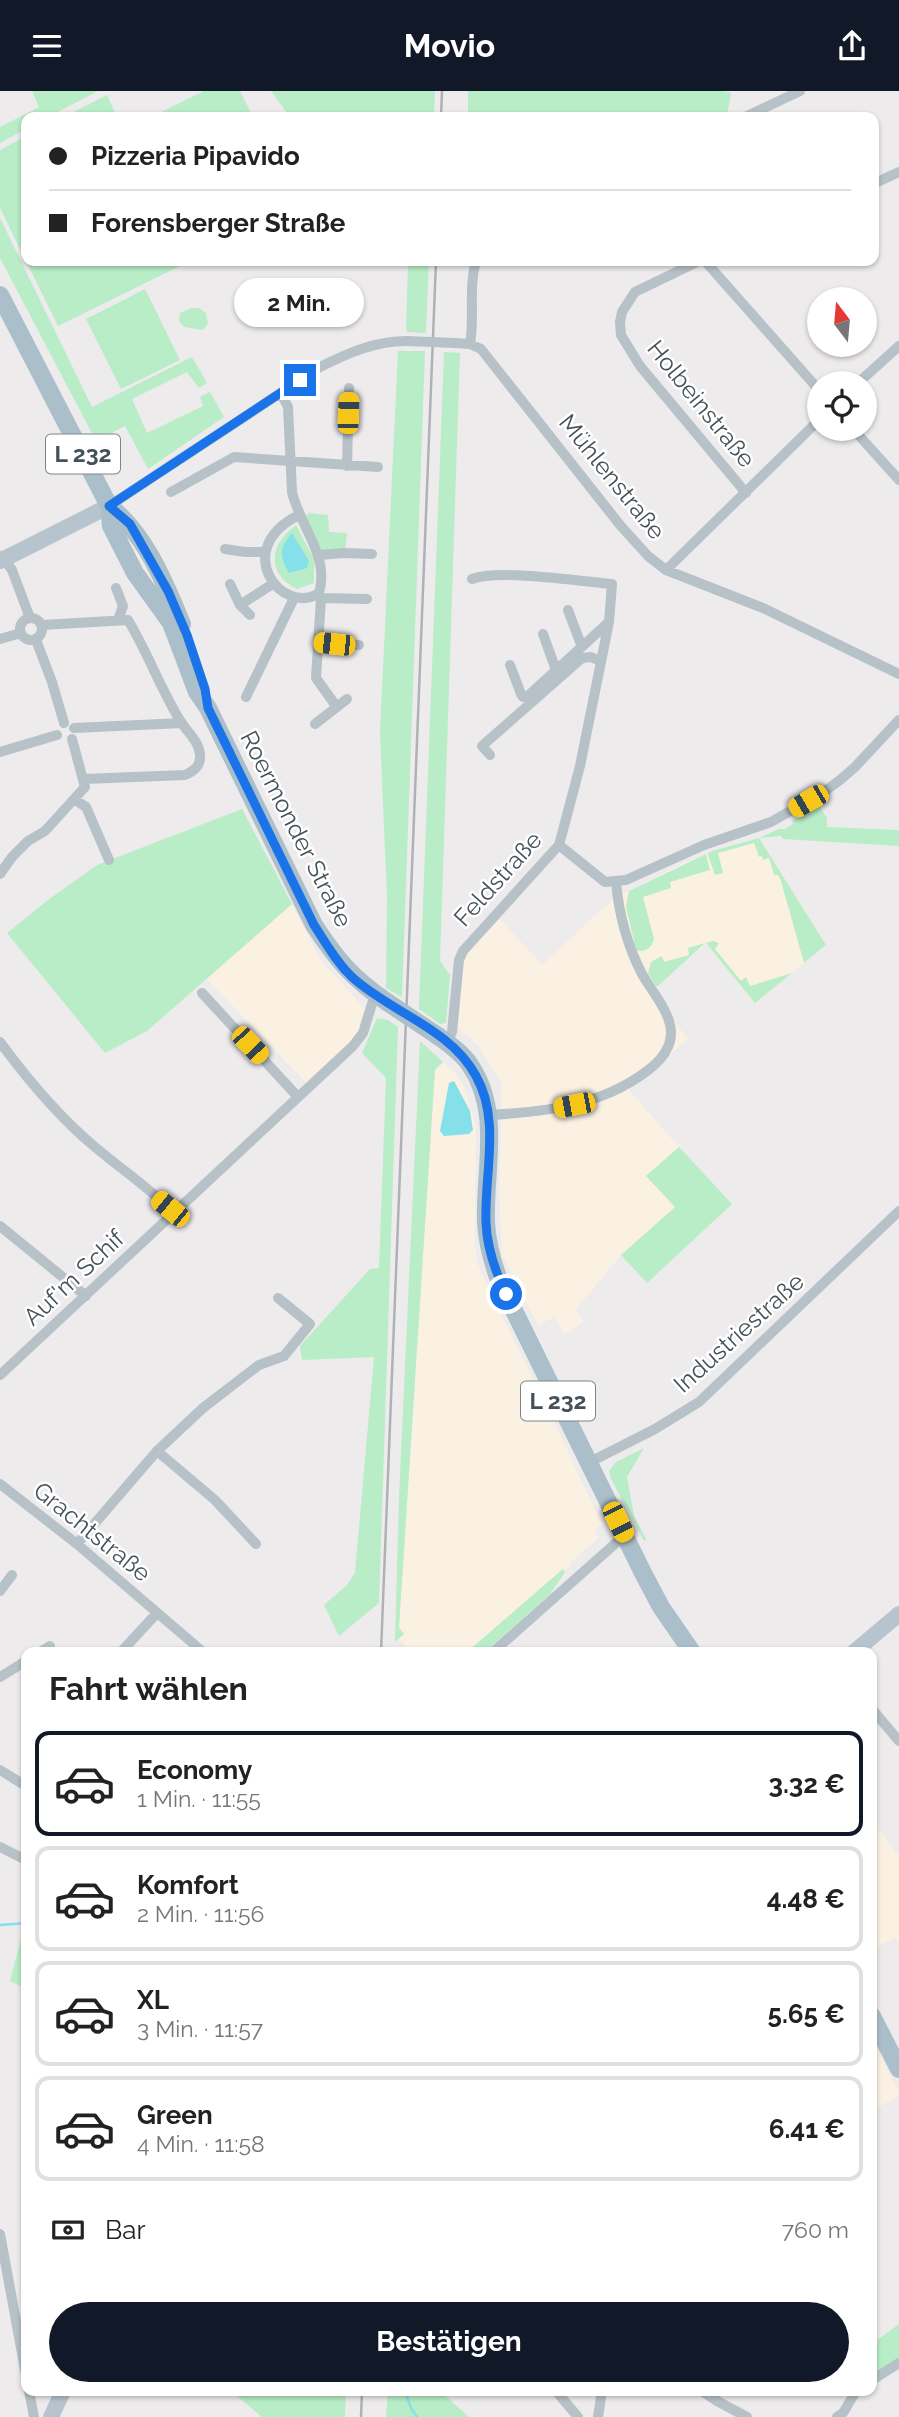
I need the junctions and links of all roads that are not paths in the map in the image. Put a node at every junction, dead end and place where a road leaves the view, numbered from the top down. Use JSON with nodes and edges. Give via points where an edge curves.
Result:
{"nodes":[{"id":1,"x":800,"y":91,"type":"edge"},
{"id":2,"x":756,"y":112,"type":"edge"},
{"id":3,"x":899,"y":172,"type":"edge"},
{"id":4,"x":879,"y":181,"type":"edge"},
{"id":5,"x":475,"y":266,"type":"edge"},
{"id":6,"x":689,"y":266,"type":"edge"},
{"id":7,"x":709,"y":266,"type":"edge"},
{"id":8,"x":0,"y":295,"type":"edge"},
{"id":9,"x":470,"y":344,"type":"junction"},
{"id":10,"x":899,"y":346,"type":"edge"},
{"id":11,"x":871,"y":371,"type":"edge"},
{"id":12,"x":807,"y":376,"type":"edge"},
{"id":13,"x":349,"y":388,"type":"dead end"},
{"id":14,"x":281,"y":393,"type":"junction"},
{"id":15,"x":807,"y":432,"type":"edge"},
{"id":16,"x":864,"y":441,"type":"edge"},
{"id":17,"x":291,"y":461,"type":"junction"},
{"id":18,"x":347,"y":466,"type":"junction"},
{"id":19,"x":378,"y":467,"type":"dead end"},
{"id":20,"x":899,"y":480,"type":"edge"},
{"id":21,"x":171,"y":492,"type":"dead end"},
{"id":22,"x":746,"y":493,"type":"junction"},
{"id":23,"x":109,"y":506,"type":"junction"},
{"id":24,"x":299,"y":515,"type":"junction"},
{"id":25,"x":225,"y":549,"type":"dead end"},
{"id":26,"x":264,"y":552,"type":"junction"},
{"id":27,"x":372,"y":554,"type":"dead end"},
{"id":28,"x":319,"y":555,"type":"junction"},
{"id":29,"x":2,"y":558,"type":"edge"},
{"id":30,"x":666,"y":570,"type":"junction"},
{"id":31,"x":472,"y":579,"type":"dead end"},
{"id":32,"x":274,"y":583,"type":"junction"},
{"id":33,"x":230,"y":584,"type":"dead end"},
{"id":34,"x":116,"y":588,"type":"dead end"},
{"id":35,"x":320,"y":596,"type":"junction"},
{"id":36,"x":294,"y":598,"type":"junction"},
{"id":37,"x":367,"y":599,"type":"dead end"},
{"id":38,"x":240,"y":605,"type":"junction"},
{"id":39,"x":568,"y":610,"type":"dead end"},
{"id":40,"x":250,"y":615,"type":"dead end"},
{"id":41,"x":30,"y":618,"type":"junction"},
{"id":42,"x":118,"y":620,"type":"junction"},
{"id":43,"x":609,"y":622,"type":"junction"},
{"id":44,"x":42,"y":625,"type":"junction"},
{"id":45,"x":21,"y":633,"type":"junction"},
{"id":46,"x":543,"y":635,"type":"dead end"},
{"id":47,"x":0,"y":639,"type":"edge"},
{"id":48,"x":36,"y":640,"type":"junction"},
{"id":49,"x":319,"y":642,"type":"junction"},
{"id":50,"x":359,"y":645,"type":"dead end"},
{"id":51,"x":582,"y":647,"type":"junction"},
{"id":52,"x":600,"y":661,"type":"junction"},
{"id":53,"x":510,"y":665,"type":"dead end"},
{"id":54,"x":556,"y":670,"type":"junction"},
{"id":55,"x":899,"y":674,"type":"edge"},
{"id":56,"x":246,"y":697,"type":"dead end"},
{"id":57,"x":347,"y":699,"type":"dead end"},
{"id":58,"x":336,"y":706,"type":"junction"},
{"id":59,"x":899,"y":720,"type":"edge"},
{"id":60,"x":181,"y":723,"type":"junction"},
{"id":61,"x":314,"y":724,"type":"dead end"},
{"id":62,"x":70,"y":730,"type":"junction"},
{"id":63,"x":0,"y":752,"type":"edge"},
{"id":64,"x":490,"y":755,"type":"dead end"},
{"id":65,"x":83,"y":779,"type":"junction"},
{"id":66,"x":74,"y":799,"type":"junction"},
{"id":67,"x":559,"y":845,"type":"junction"},
{"id":68,"x":109,"y":860,"type":"dead end"},
{"id":69,"x":0,"y":874,"type":"edge"},
{"id":70,"x":616,"y":882,"type":"junction"},
{"id":71,"x":202,"y":993,"type":"dead end"},
{"id":72,"x":381,"y":998,"type":"junction"},
{"id":73,"x":443,"y":1039,"type":"junction"},
{"id":74,"x":0,"y":1042,"type":"edge"},
{"id":75,"x":298,"y":1097,"type":"junction"},
{"id":76,"x":489,"y":1115,"type":"junction"},
{"id":77,"x":899,"y":1211,"type":"edge"},
{"id":78,"x":175,"y":1214,"type":"junction"},
{"id":79,"x":0,"y":1226,"type":"edge"},
{"id":80,"x":86,"y":1296,"type":"junction"},
{"id":81,"x":278,"y":1297,"type":"dead end"},
{"id":82,"x":0,"y":1375,"type":"edge"},
{"id":83,"x":157,"y":1451,"type":"junction"},
{"id":84,"x":590,"y":1461,"type":"junction"},
{"id":85,"x":0,"y":1484,"type":"edge"},
{"id":86,"x":625,"y":1535,"type":"junction"},
{"id":87,"x":77,"y":1544,"type":"junction"},
{"id":88,"x":256,"y":1544,"type":"dead end"},
{"id":89,"x":12,"y":1575,"type":"dead end"},
{"id":90,"x":0,"y":1591,"type":"edge"},
{"id":91,"x":157,"y":1612,"type":"junction"},
{"id":92,"x":899,"y":1614,"type":"edge"},
{"id":93,"x":126,"y":1647,"type":"edge"},
{"id":94,"x":197,"y":1647,"type":"edge"},
{"id":95,"x":499,"y":1647,"type":"edge"},
{"id":96,"x":689,"y":1647,"type":"edge"},
{"id":97,"x":860,"y":1647,"type":"edge"},
{"id":98,"x":21,"y":1664,"type":"edge"},
{"id":99,"x":0,"y":1677,"type":"edge"},
{"id":100,"x":877,"y":1715,"type":"edge"},
{"id":101,"x":899,"y":1741,"type":"edge"},
{"id":102,"x":0,"y":1770,"type":"edge"},
{"id":103,"x":21,"y":1783,"type":"edge"},
{"id":104,"x":0,"y":1847,"type":"edge"},
{"id":105,"x":21,"y":1855,"type":"edge"},
{"id":106,"x":877,"y":2028,"type":"edge"},
{"id":107,"x":899,"y":2069,"type":"edge"},
{"id":108,"x":0,"y":2234,"type":"edge"},
{"id":109,"x":0,"y":2285,"type":"edge"},
{"id":110,"x":11,"y":2293,"type":"junction"},
{"id":111,"x":21,"y":2348,"type":"edge"},
{"id":112,"x":899,"y":2363,"type":"edge"},
{"id":113,"x":877,"y":2377,"type":"edge"},
{"id":114,"x":30,"y":2396,"type":"edge"},
{"id":115,"x":61,"y":2396,"type":"edge"},
{"id":116,"x":560,"y":2396,"type":"edge"},
{"id":117,"x":601,"y":2396,"type":"edge"},
{"id":118,"x":709,"y":2396,"type":"edge"},
{"id":119,"x":853,"y":2396,"type":"edge"},
{"id":120,"x":35,"y":2415,"type":"edge"},
{"id":121,"x":51,"y":2417,"type":"edge"},
{"id":122,"x":578,"y":2417,"type":"edge"},
{"id":123,"x":598,"y":2417,"type":"edge"},
{"id":124,"x":747,"y":2417,"type":"edge"},
{"id":125,"x":837,"y":2417,"type":"edge"}],
"edges":[{"from":1,"to":2,"type":"street"},
{"from":3,"to":4,"type":"street"},
{"from":5,"to":9,"type":"street"},
{"from":6,"to":22,"type":"street","name":"Holbeinstraße","via":[[635,292],[622,312],[621,335],[640,366]]},
{"from":7,"to":12,"type":"street"},
{"from":8,"to":23,"type":"main road","name":"Roermonder Straße","number":"L 232"},
{"from":9,"to":14,"type":"street","bridge":true,"via":[[385,342],[346,353]]},
{"from":9,"to":30,"type":"street","name":"Mühlenstraße","via":[[492,362],[620,525]]},
{"from":10,"to":11,"type":"street"},
{"from":13,"to":18,"type":"street"},
{"from":14,"to":17,"type":"street","via":[[288,407]]},
{"from":14,"to":23,"type":"street"},
{"from":15,"to":22,"type":"street"},
{"from":16,"to":20,"type":"street"},
{"from":17,"to":18,"type":"street"},
{"from":17,"to":21,"type":"street","via":[[234,457]]},
{"from":17,"to":24,"type":"street","via":[[292,492]]},
{"from":18,"to":19,"type":"street"},
{"from":22,"to":30,"type":"street"},
{"from":23,"to":29,"type":"street"},
{"from":23,"to":72,"type":"main road","name":"Roermonder Straße","number":"L 232","via":[[130,524],[168,591],[187,635],[208,708],[314,925],[352,977]]},
{"from":24,"to":26,"type":"street","via":[[276,531]]},
{"from":24,"to":28,"type":"street"},
{"from":25,"to":26,"type":"street"},
{"from":26,"to":32,"type":"street"},
{"from":27,"to":28,"type":"street"},
{"from":28,"to":35,"type":"street"},
{"from":29,"to":41,"type":"street","via":[[12,571]]},
{"from":30,"to":55,"type":"street","name":"Mühlenstraße","via":[[763,608]]},
{"from":31,"to":43,"type":"street","name":"Feldstraße","via":[[524,577],[612,584]]},
{"from":32,"to":36,"type":"street"},
{"from":32,"to":38,"type":"street"},
{"from":33,"to":38,"type":"street"},
{"from":34,"to":42,"type":"street","via":[[123,606]]},
{"from":35,"to":36,"type":"street"},
{"from":35,"to":37,"type":"street"},
{"from":35,"to":49,"type":"street"},
{"from":36,"to":56,"type":"street"},
{"from":38,"to":40,"type":"street"},
{"from":39,"to":51,"type":"street"},
{"from":41,"to":44,"type":"street"},
{"from":41,"to":45,"type":"street","via":[[21,626]]},
{"from":42,"to":44,"type":"street"},
{"from":42,"to":60,"type":"street","via":[[128,620]]},
{"from":43,"to":51,"type":"street"},
{"from":43,"to":52,"type":"street","name":"Feldstraße"},
{"from":44,"to":48,"type":"street"},
{"from":45,"to":47,"type":"street"},
{"from":45,"to":48,"type":"street","via":[[28,641]]},
{"from":46,"to":54,"type":"street"},
{"from":48,"to":62,"type":"street"},
{"from":49,"to":50,"type":"street"},
{"from":49,"to":58,"type":"street","via":[[316,678]]},
{"from":51,"to":54,"type":"street"},
{"from":52,"to":64,"type":"street","via":[[582,658],[548,687],[482,746]]},
{"from":52,"to":67,"type":"street","name":"Feldstraße"},
{"from":53,"to":54,"type":"street","via":[[523,697]]},
{"from":57,"to":58,"type":"street"},
{"from":58,"to":61,"type":"street"},
{"from":59,"to":70,"type":"street","via":[[825,791],[764,825]]},
{"from":60,"to":62,"type":"street"},
{"from":60,"to":65,"type":"street","via":[[200,755],[195,770],[185,775]]},
{"from":62,"to":63,"type":"street","via":[[65,741],[57,734]]},
{"from":62,"to":65,"type":"street"},
{"from":65,"to":66,"type":"street","via":[[85,787]]},
{"from":66,"to":68,"type":"street","via":[[86,807]]},
{"from":66,"to":69,"type":"street"},
{"from":67,"to":70,"type":"street","via":[[597,877]]},
{"from":67,"to":73,"type":"street","name":"Feldstraße","via":[[463,951],[453,1032]]},
{"from":70,"to":76,"type":"street","via":[[627,940],[669,1020],[670,1044],[663,1056],[634,1080],[606,1095],[557,1108]]},
{"from":71,"to":75,"type":"street"},
{"from":72,"to":73,"type":"main road","name":"Roermonder Straße","number":"L 232","bridge":true},
{"from":72,"to":75,"type":"street","name":"Auf'm Schif","via":[[353,1046]]},
{"from":73,"to":76,"type":"main road","name":"Roermonder Straße","number":"L 232","via":[[469,1063]]},
{"from":74,"to":78,"type":"street","via":[[56,1109]]},
{"from":75,"to":78,"type":"street","name":"Auf'm Schif"},
{"from":76,"to":84,"type":"main road","name":"Roermonder Straße","number":"L 232","via":[[486,1222],[492,1261]]},
{"from":77,"to":84,"type":"street","name":"Industriestraße","via":[[699,1402]]},
{"from":78,"to":80,"type":"street","name":"Auf'm Schif"},
{"from":79,"to":80,"type":"street"},
{"from":80,"to":82,"type":"street","name":"Auf'm Schif"},
{"from":81,"to":83,"type":"street","via":[[310,1324],[284,1356],[259,1365]]},
{"from":83,"to":87,"type":"street"},
{"from":83,"to":88,"type":"street","via":[[215,1500]]},
{"from":84,"to":86,"type":"main road","name":"Roermonder Straße","number":"L 232"},
{"from":85,"to":87,"type":"street","name":"Grachtstraße"},
{"from":86,"to":95,"type":"street"},
{"from":86,"to":96,"type":"main road","name":"Roermonder Straße","number":"L 232","via":[[661,1607]]},
{"from":87,"to":91,"type":"street","name":"Grachtstraße"},
{"from":89,"to":90,"type":"street"},
{"from":91,"to":93,"type":"street","name":"Grachtstraße"},
{"from":91,"to":94,"type":"street","name":"Grachtstraße"},
{"from":92,"to":97,"type":"street"},
{"from":98,"to":99,"type":"street"},
{"from":100,"to":101,"type":"street"},
{"from":102,"to":103,"type":"street"},
{"from":104,"to":105,"type":"street"},
{"from":106,"to":107,"type":"main road"},
{"from":108,"to":110,"type":"street"},
{"from":109,"to":110,"type":"street"},
{"from":110,"to":111,"type":"street"},
{"from":112,"to":113,"type":"street"},
{"from":114,"to":120,"type":"street"},
{"from":115,"to":121,"type":"street"},
{"from":116,"to":122,"type":"street"},
{"from":117,"to":123,"type":"street"},
{"from":118,"to":124,"type":"street"},
{"from":119,"to":125,"type":"street"}]}
